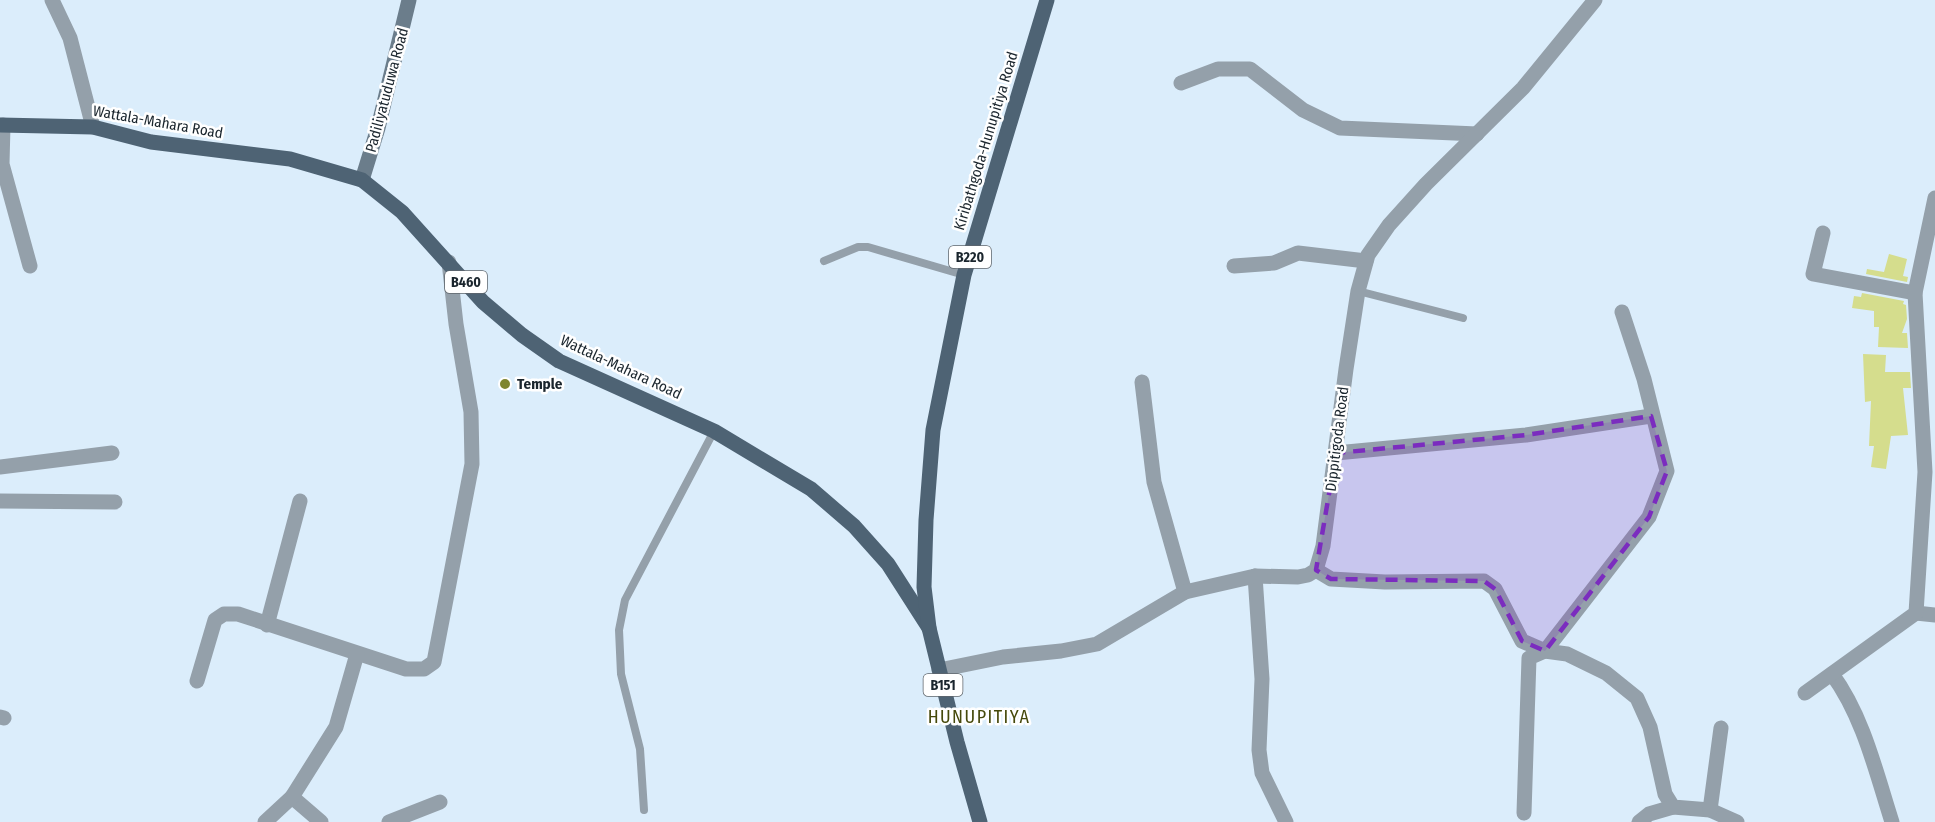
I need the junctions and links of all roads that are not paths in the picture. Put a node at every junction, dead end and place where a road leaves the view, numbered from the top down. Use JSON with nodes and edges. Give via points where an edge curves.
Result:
{"nodes":[{"id":1,"x":52,"y":0,"type":"edge"},
{"id":2,"x":409,"y":0,"type":"edge"},
{"id":3,"x":1047,"y":0,"type":"edge"},
{"id":4,"x":1595,"y":0,"type":"edge"},
{"id":5,"x":1181,"y":83,"type":"dead end"},
{"id":6,"x":2,"y":125,"type":"edge"},
{"id":7,"x":93,"y":127,"type":"junction"},
{"id":8,"x":1477,"y":134,"type":"junction"},
{"id":9,"x":362,"y":180,"type":"junction"},
{"id":10,"x":1935,"y":198,"type":"edge"},
{"id":11,"x":1823,"y":233,"type":"dead end"},
{"id":12,"x":824,"y":261,"type":"dead end"},
{"id":13,"x":1366,"y":261,"type":"junction"},
{"id":14,"x":449,"y":262,"type":"junction"},
{"id":15,"x":30,"y":266,"type":"dead end"},
{"id":16,"x":1234,"y":266,"type":"dead end"},
{"id":17,"x":964,"y":275,"type":"junction"},
{"id":18,"x":1358,"y":291,"type":"junction"},
{"id":19,"x":1915,"y":293,"type":"junction"},
{"id":20,"x":1622,"y":312,"type":"dead end"},
{"id":21,"x":1463,"y":318,"type":"dead end"},
{"id":22,"x":1142,"y":382,"type":"dead end"},
{"id":23,"x":1651,"y":416,"type":"junction"},
{"id":24,"x":714,"y":431,"type":"junction"},
{"id":25,"x":112,"y":453,"type":"dead end"},
{"id":26,"x":1336,"y":453,"type":"junction"},
{"id":27,"x":0,"y":467,"type":"edge"},
{"id":28,"x":0,"y":501,"type":"edge"},
{"id":29,"x":300,"y":501,"type":"dead end"},
{"id":30,"x":116,"y":502,"type":"dead end"},
{"id":31,"x":1316,"y":570,"type":"junction"},
{"id":32,"x":1255,"y":576,"type":"junction"},
{"id":33,"x":1185,"y":592,"type":"junction"},
{"id":34,"x":1916,"y":613,"type":"junction"},
{"id":35,"x":1935,"y":615,"type":"edge"},
{"id":36,"x":267,"y":625,"type":"junction"},
{"id":37,"x":929,"y":628,"type":"junction"},
{"id":38,"x":1545,"y":651,"type":"junction"},
{"id":39,"x":357,"y":654,"type":"junction"},
{"id":40,"x":939,"y":670,"type":"junction"},
{"id":41,"x":1832,"y":674,"type":"junction"},
{"id":42,"x":197,"y":681,"type":"dead end"},
{"id":43,"x":1805,"y":693,"type":"dead end"},
{"id":44,"x":1721,"y":728,"type":"dead end"},
{"id":45,"x":292,"y":797,"type":"junction"},
{"id":46,"x":440,"y":802,"type":"dead end"},
{"id":47,"x":1672,"y":807,"type":"junction"},
{"id":48,"x":644,"y":810,"type":"dead end"},
{"id":49,"x":1710,"y":810,"type":"junction"},
{"id":50,"x":1524,"y":813,"type":"dead end"},
{"id":51,"x":265,"y":822,"type":"edge"},
{"id":52,"x":321,"y":822,"type":"edge"},
{"id":53,"x":389,"y":822,"type":"edge"},
{"id":54,"x":980,"y":822,"type":"edge"},
{"id":55,"x":1286,"y":822,"type":"edge"},
{"id":56,"x":1639,"y":822,"type":"edge"},
{"id":57,"x":1737,"y":822,"type":"edge"},
{"id":58,"x":1892,"y":822,"type":"edge"}],
"edges":[{"from":1,"to":7,"type":"street","via":[[70,38]]},
{"from":2,"to":9,"type":"street","name":"Padiliyatuduwa Road"},
{"from":3,"to":17,"type":"main road","name":"Kiribathgoda-Hunupitiya Road","number":"B220"},
{"from":4,"to":8,"type":"street","name":"Dippitigoda Road","via":[[1523,88]]},
{"from":5,"to":8,"type":"street","via":[[1218,69],[1250,69],[1303,110],[1340,128]]},
{"from":6,"to":7,"type":"main road","name":"Wattala-Mahara Road","number":"B460"},
{"from":6,"to":15,"type":"street","via":[[2,164]]},
{"from":7,"to":9,"type":"main road","name":"Wattala-Mahara Road","number":"B460","via":[[151,142],[290,159]]},
{"from":8,"to":13,"type":"street","name":"Dippitigoda Road","via":[[1389,225]]},
{"from":9,"to":14,"type":"main road","name":"Wattala-Mahara Road","number":"B460","via":[[402,212]]},
{"from":10,"to":19,"type":"street"},
{"from":11,"to":19,"type":"street","via":[[1813,274]]},
{"from":12,"to":17,"type":"lane","via":[[858,247],[868,247]]},
{"from":13,"to":16,"type":"street","via":[[1298,253],[1274,263]]},
{"from":13,"to":18,"type":"street","name":"Dippitigoda Road"},
{"from":14,"to":24,"type":"main road","name":"Wattala-Mahara Road","number":"B460","via":[[483,302],[559,361]]},
{"from":14,"to":39,"type":"street","via":[[471,412],[472,464],[434,662],[424,669],[406,669]]},
{"from":17,"to":37,"type":"main road","name":"Kiribathgoda-Hunupitiya Road","number":"B220","via":[[933,430],[924,587]]},
{"from":18,"to":21,"type":"lane"},
{"from":18,"to":26,"type":"street","name":"Dippitigoda Road"},
{"from":19,"to":34,"type":"street","via":[[1925,472]]},
{"from":20,"to":23,"type":"street","via":[[1644,379]]},
{"from":22,"to":33,"type":"street","via":[[1154,482]]},
{"from":23,"to":26,"type":"street","via":[[1526,435]]},
{"from":23,"to":38,"type":"street","via":[[1667,471],[1649,517]]},
{"from":24,"to":37,"type":"main road","name":"Wattala-Mahara Road","number":"B460","via":[[811,489],[854,526],[888,564]]},
{"from":24,"to":48,"type":"lane","via":[[625,600],[619,630],[621,674],[639,749]]},
{"from":25,"to":27,"type":"street"},
{"from":26,"to":31,"type":"street","name":"Dippitigoda Road"},
{"from":28,"to":30,"type":"street"},
{"from":29,"to":36,"type":"street"},
{"from":31,"to":32,"type":"street","via":[[1298,577]]},
{"from":31,"to":38,"type":"street","via":[[1331,579],[1484,581],[1495,590],[1522,641]]},
{"from":32,"to":33,"type":"street"},
{"from":32,"to":55,"type":"street","via":[[1262,679],[1259,750],[1262,773]]},
{"from":33,"to":40,"type":"street","via":[[1097,644]]},
{"from":34,"to":35,"type":"street"},
{"from":34,"to":41,"type":"street"},
{"from":36,"to":39,"type":"street"},
{"from":36,"to":42,"type":"street","via":[[238,614],[224,614],[215,620]]},
{"from":37,"to":40,"type":"main road","name":"Kiribathgoda-Hunupitiya Road","number":"B151"},
{"from":38,"to":47,"type":"street","via":[[1567,654],[1606,673],[1637,698],[1650,728],[1665,794]]},
{"from":38,"to":50,"type":"street","via":[[1529,658]]},
{"from":39,"to":45,"type":"street","via":[[336,727]]},
{"from":40,"to":54,"type":"main road","name":"Kiribathgoda-Hunupitiya Road","number":"B151"},
{"from":41,"to":43,"type":"street"},
{"from":41,"to":58,"type":"street","via":[[1845,692],[1872,757]]},
{"from":44,"to":49,"type":"street"},
{"from":45,"to":51,"type":"street"},
{"from":45,"to":52,"type":"street"},
{"from":46,"to":53,"type":"street"},
{"from":47,"to":49,"type":"street"},
{"from":47,"to":56,"type":"street","via":[[1649,814]]},
{"from":49,"to":57,"type":"street"}]}
